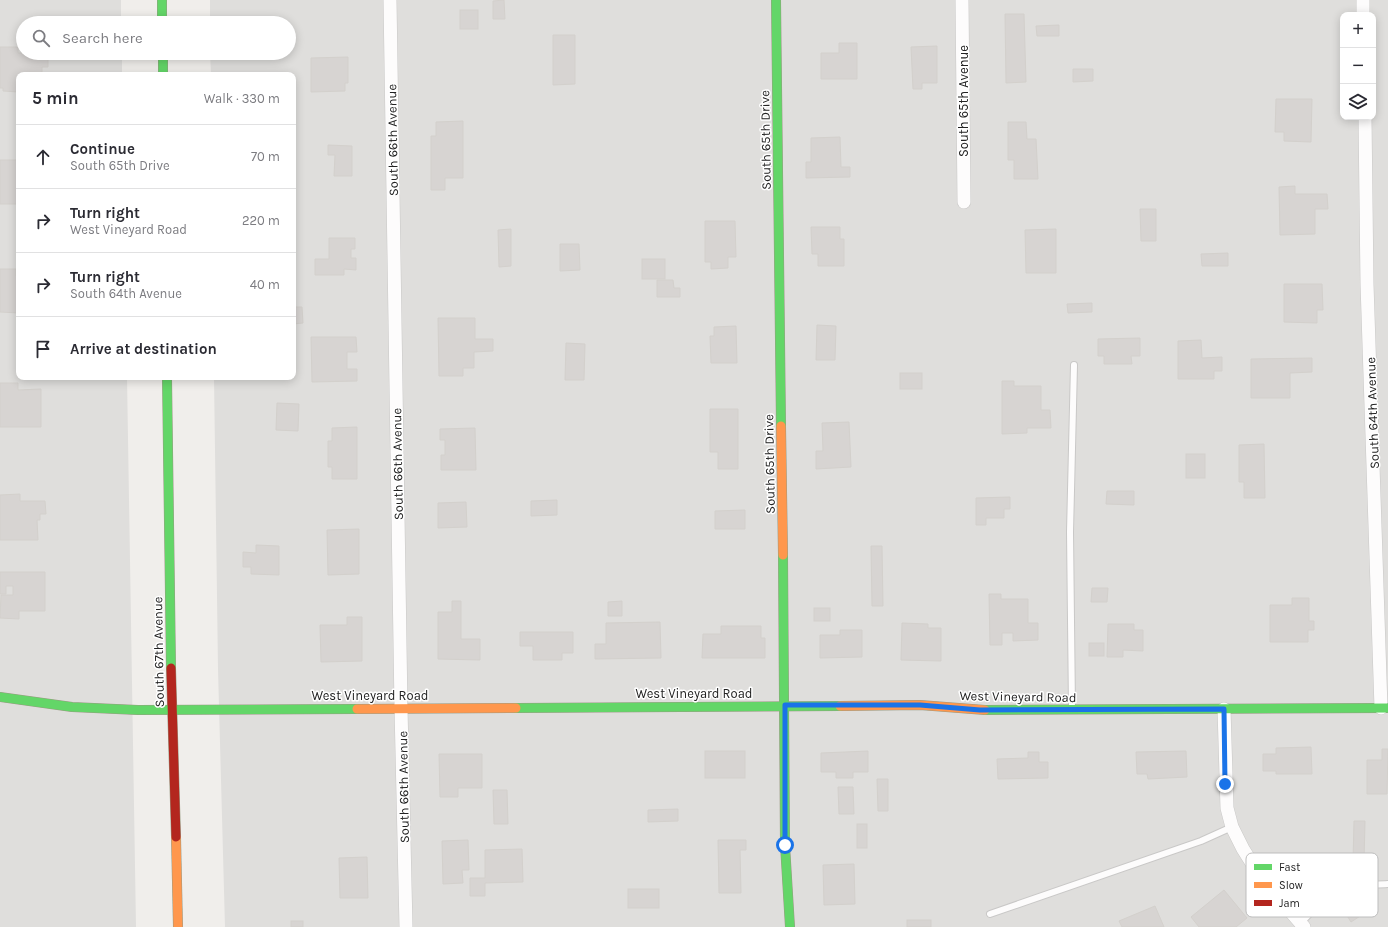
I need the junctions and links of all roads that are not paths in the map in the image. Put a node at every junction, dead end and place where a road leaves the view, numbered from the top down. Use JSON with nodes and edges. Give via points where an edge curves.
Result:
{"nodes":[{"id":1,"x":162,"y":0,"type":"edge"},
{"id":2,"x":390,"y":0,"type":"edge"},
{"id":3,"x":776,"y":0,"type":"edge"},
{"id":4,"x":962,"y":0,"type":"edge"},
{"id":5,"x":1363,"y":0,"type":"edge"},
{"id":6,"x":1363,"y":12,"type":"edge"},
{"id":7,"x":162,"y":16,"type":"edge"},
{"id":8,"x":162,"y":60,"type":"edge"},
{"id":9,"x":163,"y":72,"type":"edge"},
{"id":10,"x":1365,"y":120,"type":"edge"},
{"id":11,"x":964,"y":202,"type":"dead end"},
{"id":12,"x":1074,"y":365,"type":"dead end"},
{"id":13,"x":167,"y":380,"type":"edge"},
{"id":14,"x":0,"y":698,"type":"edge"},
{"id":15,"x":785,"y":705,"type":"junction"},
{"id":16,"x":401,"y":708,"type":"junction"},
{"id":17,"x":1384,"y":708,"type":"edge"},
{"id":18,"x":1224,"y":709,"type":"junction"},
{"id":19,"x":172,"y":710,"type":"junction"},
{"id":20,"x":1072,"y":710,"type":"junction"},
{"id":21,"x":1232,"y":827,"type":"junction"},
{"id":22,"x":1246,"y":854,"type":"edge"},
{"id":23,"x":1378,"y":884,"type":"edge"},
{"id":24,"x":1388,"y":884,"type":"edge"},
{"id":25,"x":990,"y":914,"type":"dead end"},
{"id":26,"x":1293,"y":917,"type":"edge"},
{"id":27,"x":1307,"y":917,"type":"edge"},
{"id":28,"x":1300,"y":926,"type":"edge"},
{"id":29,"x":178,"y":927,"type":"edge"},
{"id":30,"x":406,"y":927,"type":"edge"},
{"id":31,"x":790,"y":927,"type":"edge"}],
"edges":[{"from":1,"to":7,"type":"street"},
{"from":2,"to":16,"type":"street","name":"South 66th Avenue"},
{"from":3,"to":15,"type":"street","name":"South 65th Drive"},
{"from":4,"to":11,"type":"street","name":"South 65th Avenue"},
{"from":5,"to":6,"type":"street"},
{"from":8,"to":9,"type":"street"},
{"from":10,"to":17,"type":"street","name":"South 64th Avenue","via":[[1368,292]]},
{"from":12,"to":20,"type":"lane","via":[[1070,525]]},
{"from":13,"to":19,"type":"street","name":"South 67th Avenue"},
{"from":14,"to":19,"type":"street","name":"West Vineyard Road","via":[[72,707]]},
{"from":15,"to":16,"type":"street","name":"West Vineyard Road"},
{"from":15,"to":20,"type":"street","name":"West Vineyard Road","via":[[920,705],[980,710]]},
{"from":15,"to":31,"type":"street","name":"South 65th Drive","via":[[785,845]]},
{"from":16,"to":19,"type":"street","name":"West Vineyard Road"},
{"from":16,"to":30,"type":"street","name":"South 66th Avenue"},
{"from":17,"to":18,"type":"street","name":"West Vineyard Road"},
{"from":18,"to":20,"type":"street","name":"West Vineyard Road"},
{"from":18,"to":21,"type":"street","via":[[1227,808]]},
{"from":19,"to":29,"type":"street","name":"South 67th Avenue"},
{"from":21,"to":22,"type":"street"},
{"from":21,"to":25,"type":"lane","via":[[1201,841]]},
{"from":23,"to":24,"type":"lane"},
{"from":26,"to":28,"type":"street"},
{"from":27,"to":28,"type":"lane"}]}
